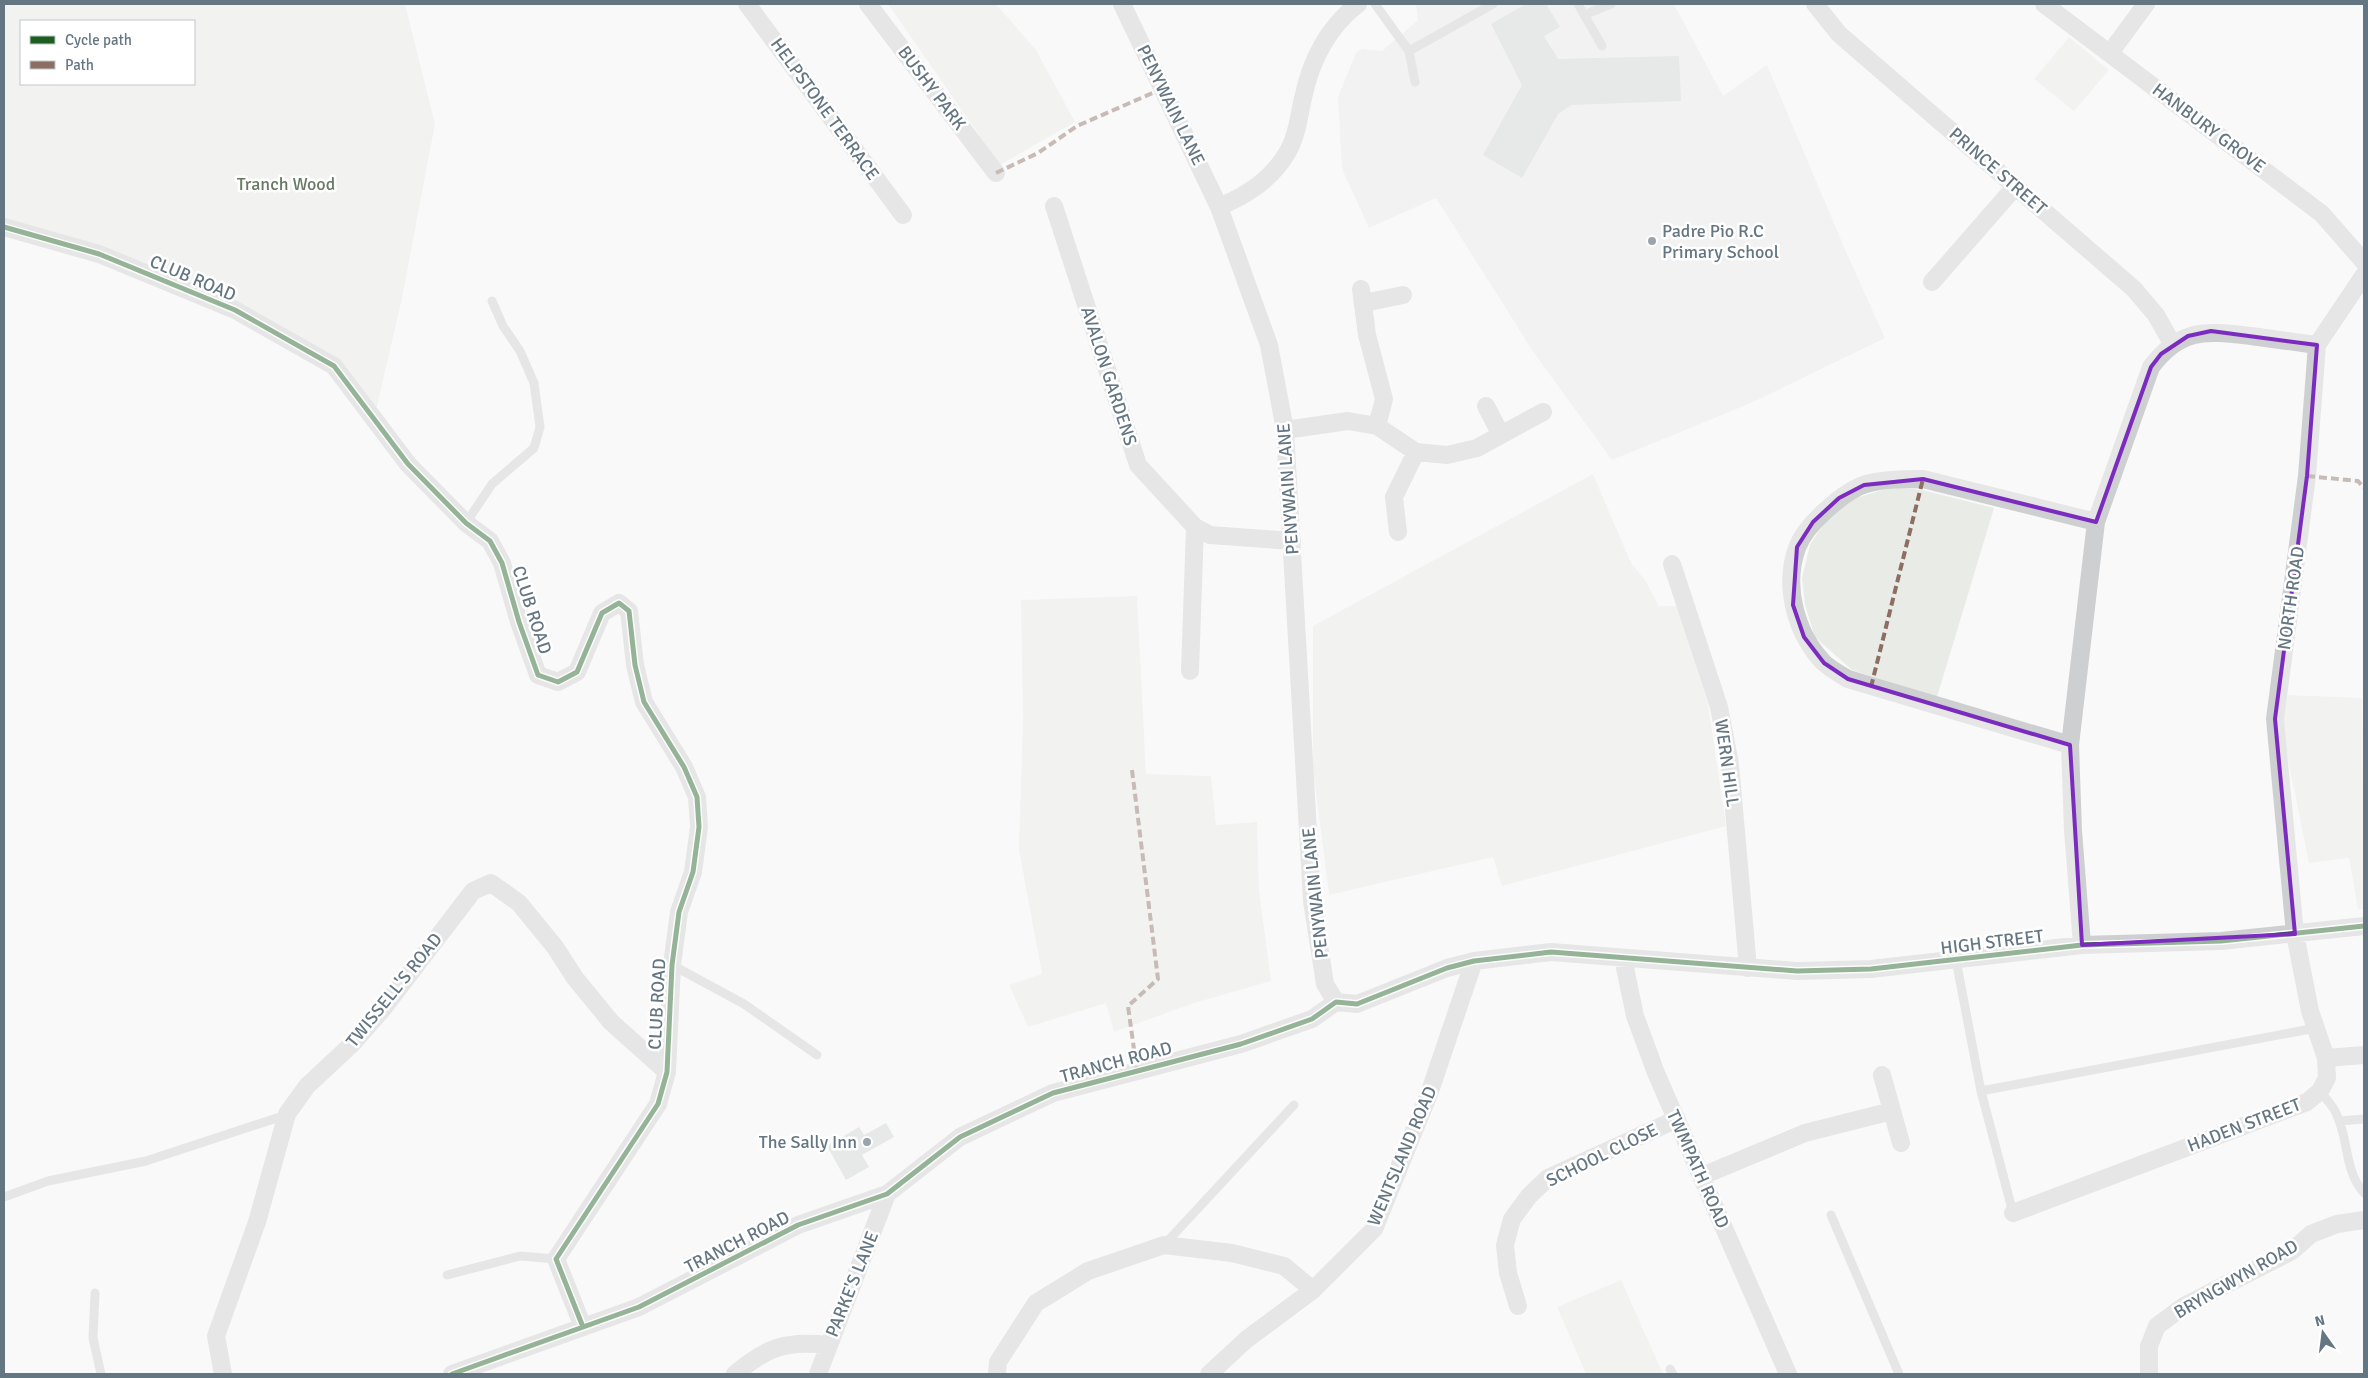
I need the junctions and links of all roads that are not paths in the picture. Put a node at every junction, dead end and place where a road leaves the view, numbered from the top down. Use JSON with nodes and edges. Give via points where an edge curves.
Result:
{"nodes":[{"id":1,"x":747,"y":4,"type":"edge"},
{"id":2,"x":868,"y":4,"type":"edge"},
{"id":3,"x":1122,"y":4,"type":"edge"},
{"id":4,"x":1358,"y":4,"type":"edge"},
{"id":5,"x":1375,"y":4,"type":"edge"},
{"id":6,"x":1493,"y":4,"type":"edge"},
{"id":7,"x":1578,"y":4,"type":"edge"},
{"id":8,"x":1611,"y":4,"type":"edge"},
{"id":9,"x":1815,"y":4,"type":"edge"},
{"id":10,"x":2044,"y":4,"type":"edge"},
{"id":11,"x":2146,"y":4,"type":"edge"},
{"id":12,"x":1584,"y":15,"type":"junction"},
{"id":13,"x":1602,"y":46,"type":"dead end"},
{"id":14,"x":1409,"y":51,"type":"junction"},
{"id":15,"x":2110,"y":53,"type":"junction"},
{"id":16,"x":1415,"y":82,"type":"dead end"},
{"id":17,"x":996,"y":173,"type":"dead end"},
{"id":18,"x":2015,"y":187,"type":"junction"},
{"id":19,"x":1054,"y":206,"type":"dead end"},
{"id":20,"x":1219,"y":207,"type":"junction"},
{"id":21,"x":903,"y":215,"type":"dead end"},
{"id":22,"x":4,"y":226,"type":"edge"},
{"id":23,"x":2364,"y":262,"type":"edge"},
{"id":24,"x":2364,"y":275,"type":"edge"},
{"id":25,"x":1932,"y":282,"type":"dead end"},
{"id":26,"x":1403,"y":295,"type":"dead end"},
{"id":27,"x":492,"y":301,"type":"dead end"},
{"id":28,"x":2173,"y":345,"type":"junction"},
{"id":29,"x":2317,"y":345,"type":"junction"},
{"id":30,"x":1486,"y":406,"type":"dead end"},
{"id":31,"x":1543,"y":412,"type":"dead end"},
{"id":32,"x":1377,"y":426,"type":"junction"},
{"id":33,"x":1286,"y":430,"type":"junction"},
{"id":34,"x":1502,"y":435,"type":"junction"},
{"id":35,"x":1416,"y":452,"type":"junction"},
{"id":36,"x":2096,"y":522,"type":"junction"},
{"id":37,"x":466,"y":523,"type":"junction"},
{"id":38,"x":1195,"y":527,"type":"junction"},
{"id":39,"x":1398,"y":532,"type":"dead end"},
{"id":40,"x":1292,"y":542,"type":"junction"},
{"id":41,"x":1672,"y":564,"type":"dead end"},
{"id":42,"x":1190,"y":671,"type":"dead end"},
{"id":43,"x":2070,"y":745,"type":"junction"},
{"id":44,"x":2364,"y":926,"type":"edge"},
{"id":45,"x":2295,"y":934,"type":"junction"},
{"id":46,"x":2082,"y":945,"type":"junction"},
{"id":47,"x":1623,"y":958,"type":"junction"},
{"id":48,"x":1956,"y":960,"type":"junction"},
{"id":49,"x":1474,"y":961,"type":"junction"},
{"id":50,"x":672,"y":965,"type":"junction"},
{"id":51,"x":1748,"y":968,"type":"junction"},
{"id":52,"x":1336,"y":1002,"type":"junction"},
{"id":53,"x":2316,"y":1028,"type":"junction"},
{"id":54,"x":817,"y":1054,"type":"dead end"},
{"id":55,"x":2364,"y":1055,"type":"edge"},
{"id":56,"x":2326,"y":1058,"type":"junction"},
{"id":57,"x":667,"y":1072,"type":"junction"},
{"id":58,"x":1882,"y":1075,"type":"dead end"},
{"id":59,"x":1981,"y":1090,"type":"junction"},
{"id":60,"x":2320,"y":1091,"type":"junction"},
{"id":61,"x":1294,"y":1105,"type":"dead end"},
{"id":62,"x":1892,"y":1112,"type":"junction"},
{"id":63,"x":287,"y":1114,"type":"junction"},
{"id":64,"x":2364,"y":1119,"type":"edge"},
{"id":65,"x":1677,"y":1120,"type":"junction"},
{"id":66,"x":2339,"y":1121,"type":"junction"},
{"id":67,"x":1901,"y":1143,"type":"dead end"},
{"id":68,"x":1702,"y":1176,"type":"junction"},
{"id":69,"x":2364,"y":1193,"type":"edge"},
{"id":70,"x":887,"y":1194,"type":"junction"},
{"id":71,"x":4,"y":1197,"type":"edge"},
{"id":72,"x":2014,"y":1213,"type":"joint"},
{"id":73,"x":1831,"y":1215,"type":"dead end"},
{"id":74,"x":2364,"y":1220,"type":"edge"},
{"id":75,"x":1164,"y":1245,"type":"junction"},
{"id":76,"x":556,"y":1260,"type":"junction"},
{"id":77,"x":447,"y":1275,"type":"dead end"},
{"id":78,"x":1313,"y":1290,"type":"junction"},
{"id":79,"x":95,"y":1293,"type":"dead end"},
{"id":80,"x":1518,"y":1306,"type":"dead end"},
{"id":81,"x":583,"y":1327,"type":"junction"},
{"id":82,"x":827,"y":1345,"type":"junction"},
{"id":83,"x":101,"y":1374,"type":"edge"},
{"id":84,"x":223,"y":1374,"type":"edge"},
{"id":85,"x":452,"y":1374,"type":"edge"},
{"id":86,"x":734,"y":1374,"type":"edge"},
{"id":87,"x":818,"y":1374,"type":"edge"},
{"id":88,"x":997,"y":1374,"type":"edge"},
{"id":89,"x":1209,"y":1374,"type":"edge"},
{"id":90,"x":1788,"y":1374,"type":"edge"},
{"id":91,"x":1899,"y":1374,"type":"edge"},
{"id":92,"x":2149,"y":1374,"type":"edge"}],
"edges":[{"from":1,"to":21,"type":"street","name":"HELPSTONE TERRACE"},
{"from":2,"to":17,"type":"street","name":"BUSHY PARK"},
{"from":3,"to":20,"type":"street","name":"PENYWAIN LANE"},
{"from":4,"to":20,"type":"street","via":[[1324,39],[1311,67],[1288,152],[1267,178],[1244,196]]},
{"from":5,"to":14,"type":"lane"},
{"from":6,"to":14,"type":"lane"},
{"from":7,"to":12,"type":"lane"},
{"from":8,"to":12,"type":"lane"},
{"from":9,"to":18,"type":"street","name":"PRINCE STREET","via":[[1839,34]]},
{"from":10,"to":15,"type":"street","name":"HANBURY GROVE"},
{"from":11,"to":15,"type":"street"},
{"from":12,"to":13,"type":"lane"},
{"from":14,"to":16,"type":"lane"},
{"from":15,"to":23,"type":"street","name":"HANBURY GROVE","via":[[2322,214]]},
{"from":18,"to":25,"type":"street"},
{"from":18,"to":28,"type":"street","name":"PRINCE STREET","via":[[2134,289],[2156,315]]},
{"from":19,"to":38,"type":"street","name":"AVALON GARDENS","via":[[1138,466]]},
{"from":20,"to":33,"type":"street","name":"PENYWAIN LANE","via":[[1269,345]]},
{"from":22,"to":37,"type":"street","name":"CLUB ROAD","via":[[100,254],[235,310],[334,366],[408,464]]},
{"from":24,"to":29,"type":"street","name":"NORTH ROAD"},
{"from":26,"to":32,"type":"street","via":[[1362,296],[1367,335],[1384,399]]},
{"from":27,"to":37,"type":"lane","via":[[534,383],[540,427],[534,448],[492,484]]},
{"from":28,"to":29,"type":"street","via":[[2188,336],[2211,331]]},
{"from":28,"to":36,"type":"street","via":[[2160,354],[2151,367]]},
{"from":29,"to":45,"type":"street","name":"NORTH ROAD","via":[[2307,476],[2275,719]]},
{"from":30,"to":34,"type":"street"},
{"from":31,"to":34,"type":"street"},
{"from":32,"to":33,"type":"street","via":[[1348,421]]},
{"from":32,"to":35,"type":"street"},
{"from":33,"to":40,"type":"street","name":"PENYWAIN LANE"},
{"from":34,"to":35,"type":"street","via":[[1477,448],[1447,455]]},
{"from":35,"to":39,"type":"street","via":[[1394,497]]},
{"from":36,"to":43,"type":"street"},
{"from":36,"to":43,"type":"street","via":[[1923,478],[1895,479],[1856,489],[1839,498],[1813,522],[1797,547],[1792,575],[1793,605],[1804,636],[1824,663],[1848,679]]},
{"from":37,"to":50,"type":"street","name":"CLUB ROAD","via":[[490,541],[502,563],[538,675],[558,682],[577,672],[602,613],[620,603],[629,611],[635,665],[644,702],[684,767],[697,797],[699,827],[693,872],[679,912]]},
{"from":38,"to":40,"type":"street","name":"AVALON GARDENS","via":[[1210,535]]},
{"from":38,"to":42,"type":"street"},
{"from":40,"to":52,"type":"street","name":"PENYWAIN LANE","via":[[1312,901],[1325,984]]},
{"from":41,"to":51,"type":"street","name":"WERN HILL","via":[[1718,707],[1730,764]]},
{"from":43,"to":46,"type":"street"},
{"from":44,"to":45,"type":"street","name":"HIGH STREET"},
{"from":45,"to":46,"type":"street","name":"HIGH STREET","via":[[2221,941]]},
{"from":45,"to":53,"type":"street","name":"HADEN STREET"},
{"from":46,"to":48,"type":"street","name":"HIGH STREET"},
{"from":47,"to":49,"type":"street","via":[[1551,952]]},
{"from":47,"to":51,"type":"street","name":"HIGH STREET"},
{"from":47,"to":65,"type":"street","name":"TWMPATH ROAD","via":[[1635,1016]]},
{"from":48,"to":51,"type":"street","name":"HIGH STREET","via":[[1871,969],[1797,971]]},
{"from":48,"to":59,"type":"lane"},
{"from":49,"to":52,"type":"street","via":[[1447,968],[1358,1004]]},
{"from":49,"to":78,"type":"street","name":"WENTSLAND ROAD","via":[[1429,1094],[1374,1229]]},
{"from":50,"to":54,"type":"lane","via":[[744,1004]]},
{"from":50,"to":57,"type":"street","name":"CLUB ROAD"},
{"from":52,"to":70,"type":"street","name":"TRANCH ROAD","via":[[1312,1019],[1241,1044],[1052,1093],[960,1137]]},
{"from":53,"to":56,"type":"street","name":"HADEN STREET"},
{"from":53,"to":59,"type":"lane"},
{"from":55,"to":56,"type":"street"},
{"from":56,"to":60,"type":"street","name":"HADEN STREET","via":[[2327,1078]]},
{"from":57,"to":63,"type":"street","name":"TWISSELL'S ROAD","via":[[611,1022],[519,903],[492,883],[473,891],[382,1010],[308,1086]]},
{"from":57,"to":76,"type":"street","name":"CLUB ROAD","via":[[658,1104]]},
{"from":58,"to":62,"type":"street"},
{"from":59,"to":72,"type":"lane"},
{"from":60,"to":66,"type":"lane"},
{"from":60,"to":72,"type":"street","name":"HADEN STREET","via":[[2306,1102],[2283,1112]]},
{"from":61,"to":75,"type":"lane"},
{"from":62,"to":67,"type":"street"},
{"from":62,"to":68,"type":"street","via":[[1805,1132]]},
{"from":63,"to":71,"type":"lane","via":[[146,1161],[48,1181]]},
{"from":63,"to":84,"type":"street","name":"TWISSELL'S ROAD","via":[[257,1222],[216,1336]]},
{"from":64,"to":66,"type":"lane"},
{"from":65,"to":68,"type":"street","name":"TWMPATH ROAD"},
{"from":65,"to":80,"type":"street","name":"SCHOOL CLOSE","via":[[1548,1178],[1529,1196],[1512,1219],[1505,1245],[1508,1273]]},
{"from":66,"to":69,"type":"lane","via":[[2352,1173]]},
{"from":68,"to":90,"type":"street","name":"TWMPATH ROAD"},
{"from":70,"to":81,"type":"street","name":"TRANCH ROAD","via":[[798,1225],[639,1307]]},
{"from":70,"to":82,"type":"street","name":"PARKE'S LANE"},
{"from":73,"to":91,"type":"lane"},
{"from":74,"to":92,"type":"street","name":"BRYNGWYN ROAD","via":[[2337,1224],[2311,1234],[2292,1251],[2184,1306],[2157,1326],[2149,1346]]},
{"from":75,"to":78,"type":"street","via":[[1232,1253],[1284,1266]]},
{"from":75,"to":88,"type":"street","via":[[1088,1271],[1036,1302],[998,1362]]},
{"from":76,"to":77,"type":"lane","via":[[520,1256]]},
{"from":76,"to":81,"type":"street"},
{"from":78,"to":89,"type":"street","name":"WENTSLAND ROAD","via":[[1247,1339]]},
{"from":79,"to":83,"type":"lane","via":[[93,1338]]},
{"from":81,"to":85,"type":"street","name":"TRANCH ROAD"},
{"from":82,"to":86,"type":"street","via":[[803,1342],[777,1346]]},
{"from":82,"to":87,"type":"street","name":"PARKE'S LANE"}]}
